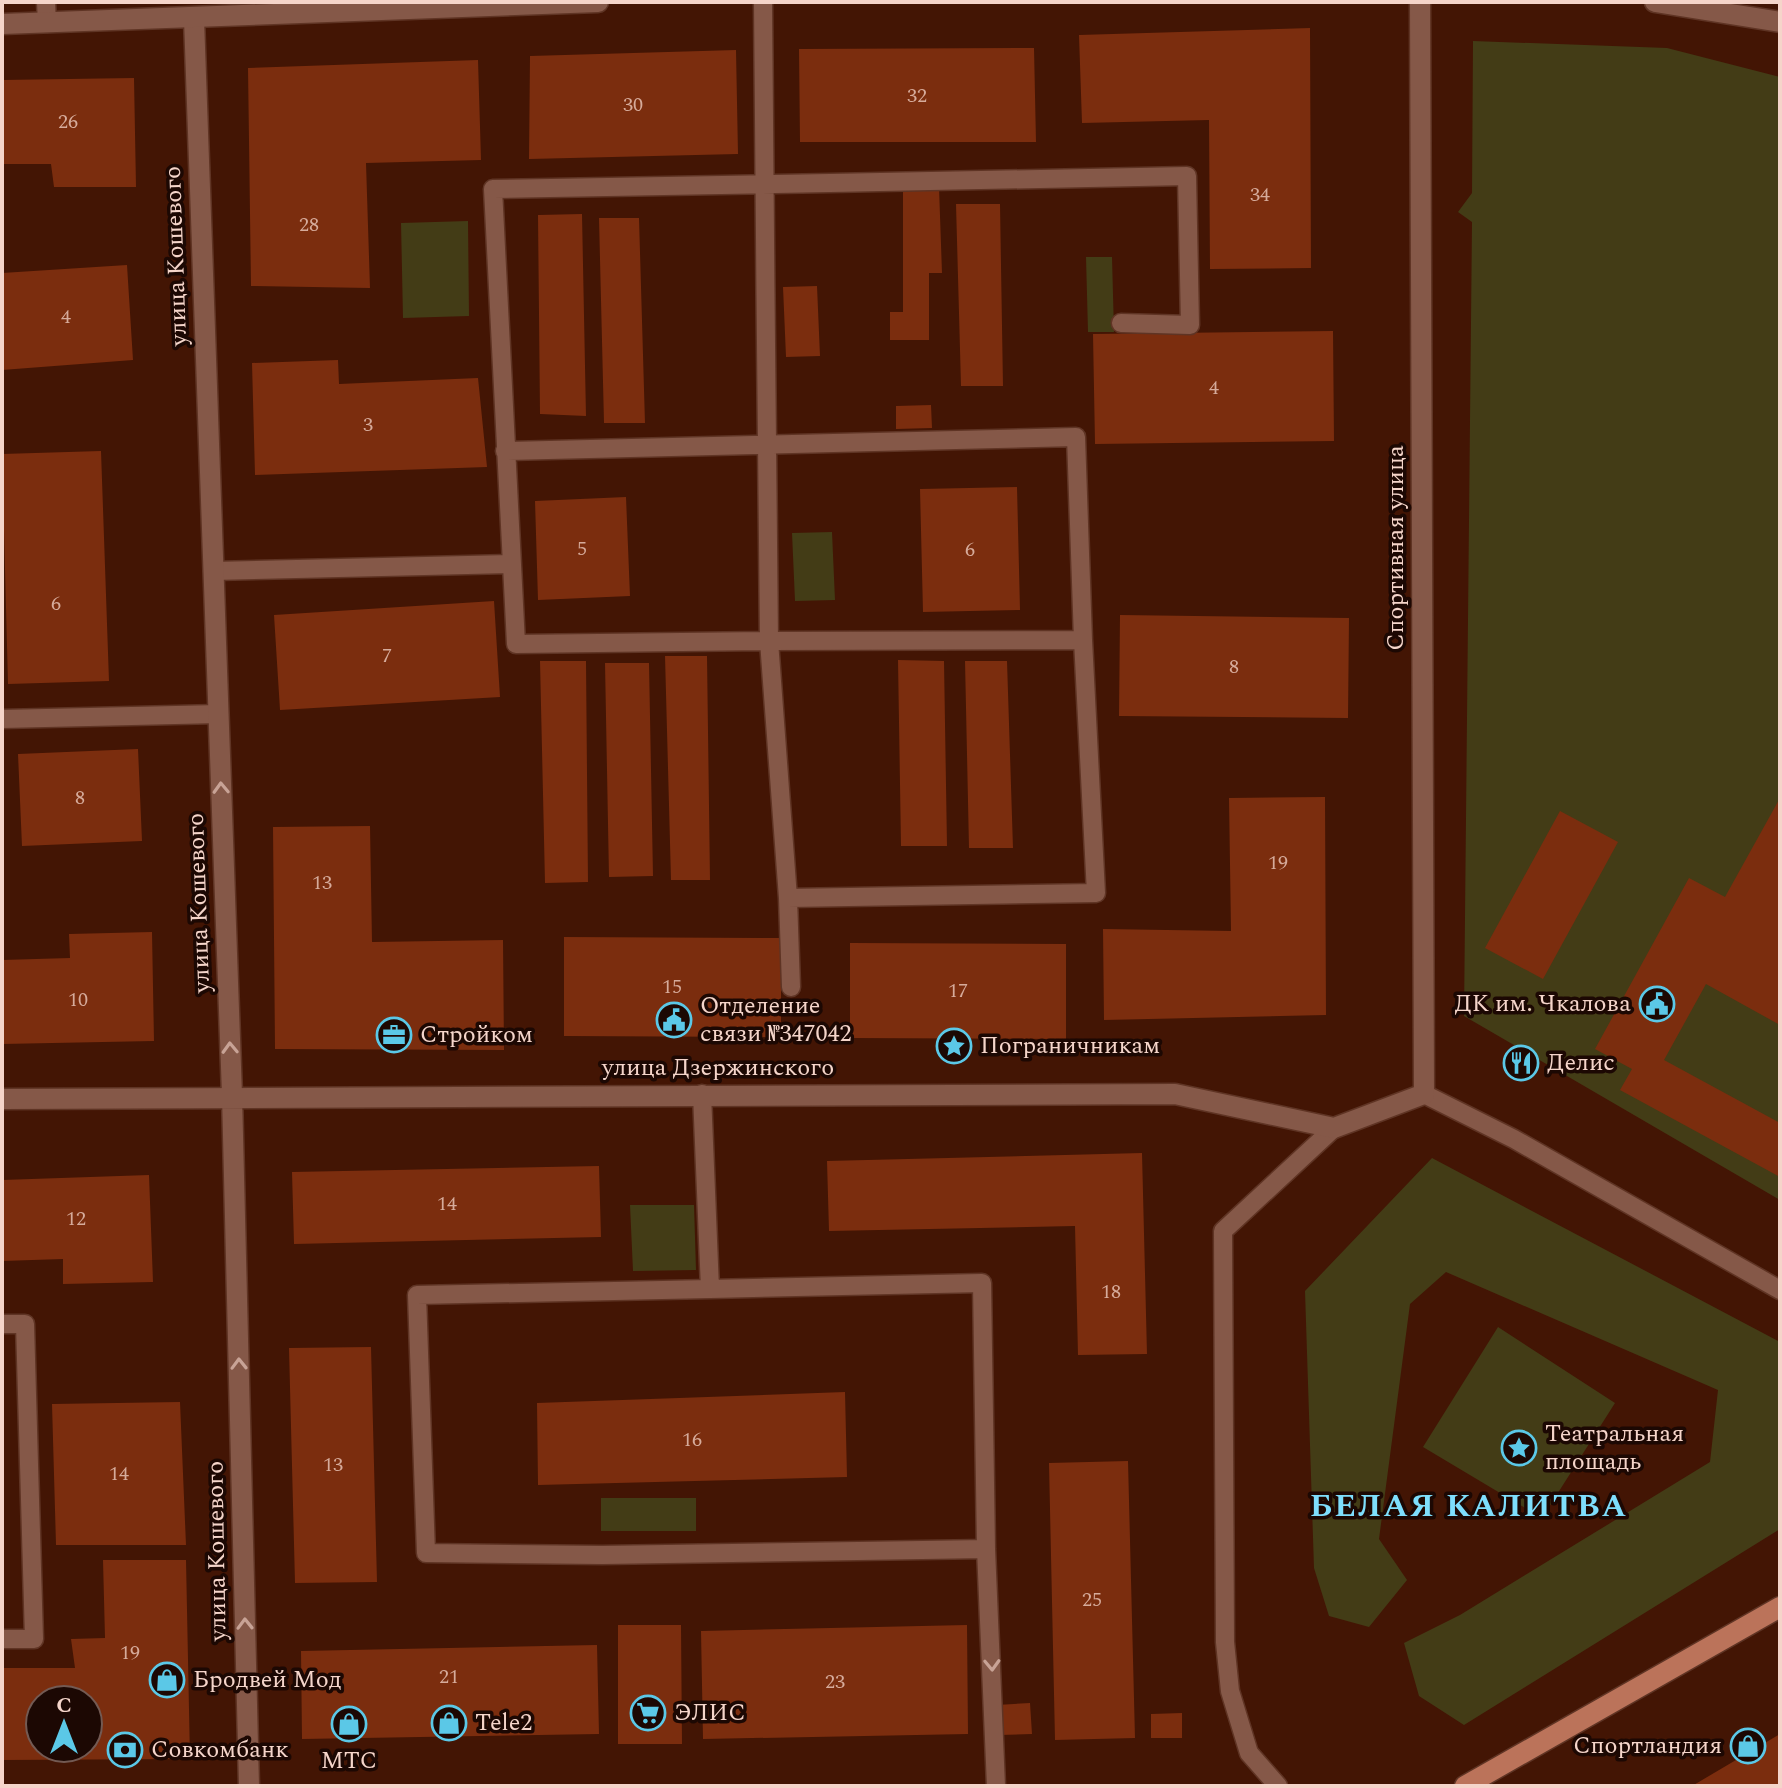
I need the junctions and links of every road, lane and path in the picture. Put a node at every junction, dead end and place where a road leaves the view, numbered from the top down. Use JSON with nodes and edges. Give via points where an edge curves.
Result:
{"nodes":[{"id":1,"x":598,"y":2,"type":"edge"},
{"id":2,"x":763,"y":2,"type":"edge"},
{"id":3,"x":1420,"y":2,"type":"edge"},
{"id":4,"x":1655,"y":2,"type":"edge"},
{"id":5,"x":47,"y":12,"type":"edge"},
{"id":6,"x":194,"y":19,"type":"junction"},
{"id":7,"x":1780,"y":22,"type":"edge"},
{"id":8,"x":2,"y":24,"type":"edge"},
{"id":9,"x":766,"y":184,"type":"junction"},
{"id":10,"x":1121,"y":323,"type":"dead end"},
{"id":11,"x":765,"y":444,"type":"junction"},
{"id":12,"x":505,"y":451,"type":"junction"},
{"id":13,"x":512,"y":564,"type":"junction"},
{"id":14,"x":213,"y":571,"type":"junction"},
{"id":15,"x":1083,"y":640,"type":"junction"},
{"id":16,"x":769,"y":641,"type":"junction"},
{"id":17,"x":219,"y":714,"type":"junction"},
{"id":18,"x":2,"y":719,"type":"edge"},
{"id":19,"x":788,"y":898,"type":"junction"},
{"id":20,"x":791,"y":987,"type":"dead end"},
{"id":21,"x":702,"y":1094,"type":"junction"},
{"id":22,"x":1424,"y":1094,"type":"junction"},
{"id":23,"x":232,"y":1095,"type":"junction"},
{"id":24,"x":2,"y":1099,"type":"edge"},
{"id":25,"x":1334,"y":1128,"type":"junction"},
{"id":26,"x":710,"y":1289,"type":"junction"},
{"id":27,"x":1780,"y":1290,"type":"edge"},
{"id":28,"x":2,"y":1324,"type":"edge"},
{"id":29,"x":986,"y":1549,"type":"junction"},
{"id":30,"x":1780,"y":1607,"type":"edge"},
{"id":31,"x":2,"y":1639,"type":"edge"},
{"id":32,"x":249,"y":1786,"type":"edge"},
{"id":33,"x":996,"y":1786,"type":"edge"},
{"id":34,"x":1278,"y":1786,"type":"edge"},
{"id":35,"x":1465,"y":1786,"type":"edge"}],
"edges":[{"from":1,"to":6,"type":"street"},
{"from":2,"to":9,"type":"lane"},
{"from":3,"to":22,"type":"street","name":"Спортивная улица"},
{"from":4,"to":7,"type":"street"},
{"from":5,"to":6,"type":"street"},
{"from":5,"to":8,"type":"street"},
{"from":6,"to":14,"type":"street","name":"улица Кошевого"},
{"from":9,"to":10,"type":"lane","via":[[1187,176],[1190,325]]},
{"from":9,"to":11,"type":"lane"},
{"from":9,"to":12,"type":"lane","via":[[493,189]]},
{"from":11,"to":12,"type":"lane"},
{"from":11,"to":15,"type":"lane","via":[[1076,437]]},
{"from":11,"to":16,"type":"lane"},
{"from":12,"to":13,"type":"lane"},
{"from":13,"to":14,"type":"lane"},
{"from":13,"to":16,"type":"lane","via":[[516,644]]},
{"from":14,"to":17,"type":"street","name":"улица Кошевого"},
{"from":15,"to":16,"type":"lane"},
{"from":15,"to":19,"type":"lane","via":[[1096,893]]},
{"from":16,"to":19,"type":"lane"},
{"from":17,"to":18,"type":"lane"},
{"from":23,"to":17,"type":"street","name":"улица Кошевого","one_way":true},
{"from":19,"to":20,"type":"lane"},
{"from":21,"to":23,"type":"street","name":"улица Дзержинского"},
{"from":21,"to":25,"type":"street","name":"улица Дзержинского","via":[[1175,1094]]},
{"from":21,"to":26,"type":"lane"},
{"from":22,"to":25,"type":"street"},
{"from":22,"to":27,"type":"lane"},
{"from":23,"to":24,"type":"street","name":"улица Дзержинского"},
{"from":32,"to":23,"type":"street","name":"улица Кошевого","one_way":true},
{"from":25,"to":34,"type":"lane","via":[[1223,1231],[1225,1642],[1230,1691],[1249,1753]]},
{"from":26,"to":29,"type":"lane","via":[[982,1283]]},
{"from":26,"to":29,"type":"lane","via":[[417,1295],[426,1553]]},
{"from":28,"to":31,"type":"lane","via":[[25,1324],[34,1639]]},
{"from":29,"to":33,"type":"lane","one_way":true},
{"from":30,"to":35,"type":"main road"}]}
